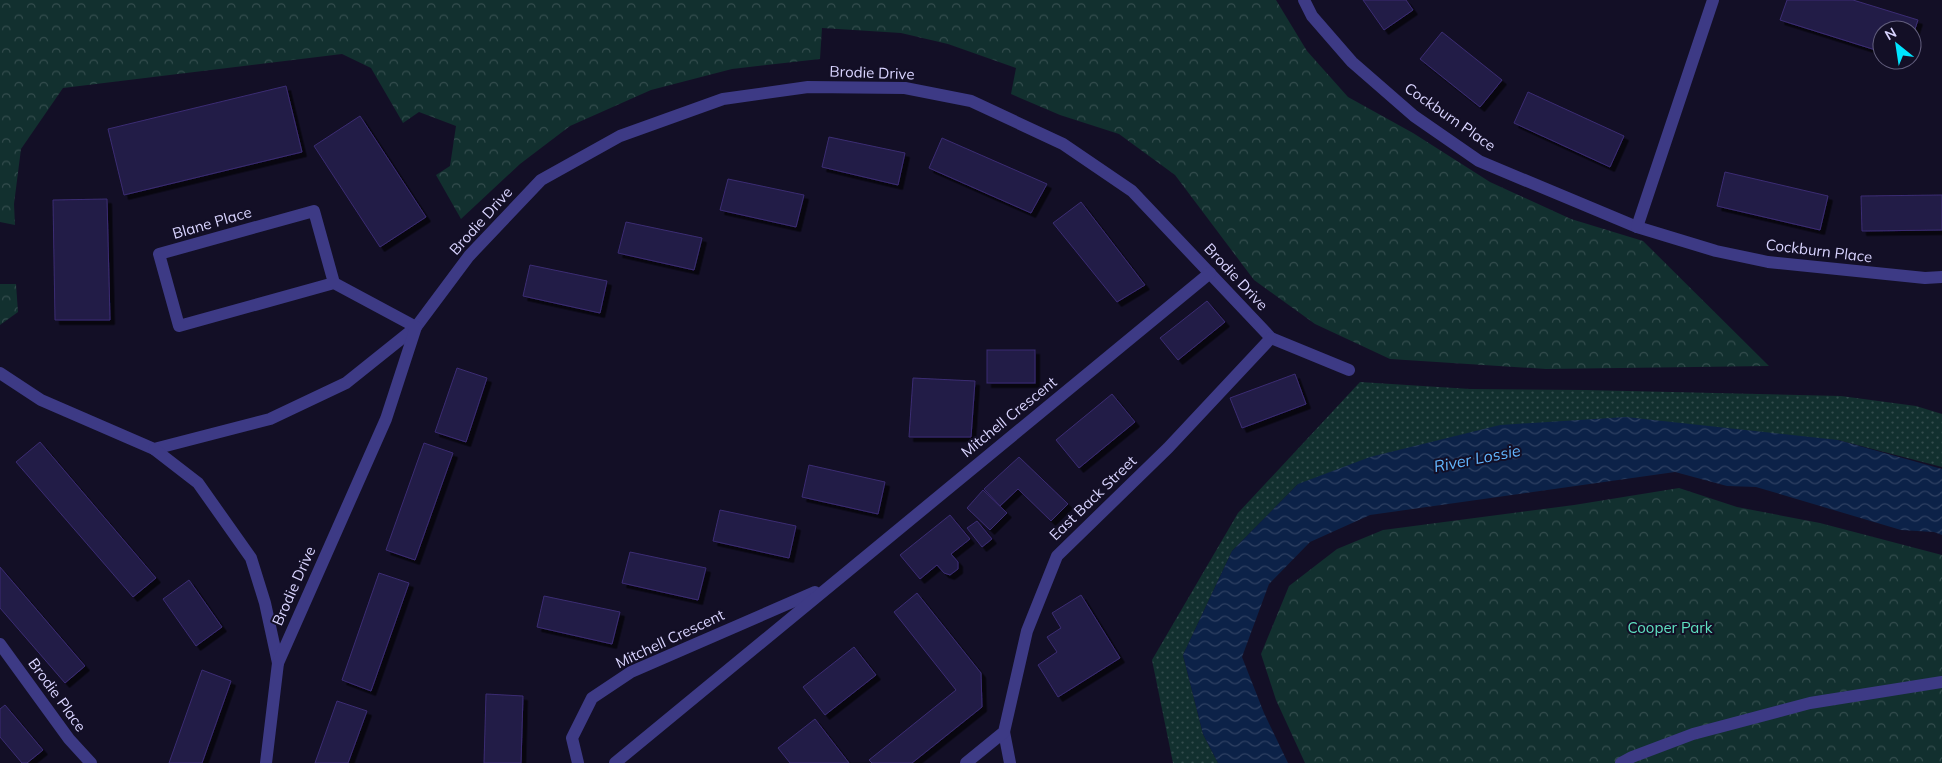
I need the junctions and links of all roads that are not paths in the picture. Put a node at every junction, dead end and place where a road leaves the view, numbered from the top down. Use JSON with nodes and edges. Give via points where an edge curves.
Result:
{"nodes":[{"id":1,"x":1304,"y":0,"type":"edge"},
{"id":2,"x":1713,"y":0,"type":"edge"},
{"id":3,"x":1638,"y":227,"type":"junction"},
{"id":4,"x":1210,"y":273,"type":"junction"},
{"id":5,"x":1942,"y":277,"type":"edge"},
{"id":6,"x":334,"y":283,"type":"junction"},
{"id":7,"x":416,"y":327,"type":"junction"},
{"id":8,"x":1271,"y":338,"type":"junction"},
{"id":9,"x":1349,"y":370,"type":"dead end"},
{"id":10,"x":0,"y":372,"type":"edge"},
{"id":11,"x":154,"y":449,"type":"junction"},
{"id":12,"x":828,"y":586,"type":"junction"},
{"id":13,"x":0,"y":644,"type":"edge"},
{"id":14,"x":278,"y":663,"type":"junction"},
{"id":15,"x":1942,"y":682,"type":"edge"},
{"id":16,"x":1004,"y":732,"type":"junction"},
{"id":17,"x":90,"y":763,"type":"edge"},
{"id":18,"x":266,"y":763,"type":"edge"},
{"id":19,"x":578,"y":763,"type":"edge"},
{"id":20,"x":615,"y":763,"type":"edge"},
{"id":21,"x":966,"y":763,"type":"edge"},
{"id":22,"x":1010,"y":763,"type":"edge"},
{"id":23,"x":1621,"y":763,"type":"edge"}],
"edges":[{"from":1,"to":3,"type":"street","name":"Cockburn Place","via":[[1312,16],[1352,62],[1414,116],[1479,161]]},
{"from":2,"to":3,"type":"street"},
{"from":3,"to":5,"type":"street","name":"Cockburn Place","via":[[1716,251],[1768,262]]},
{"from":4,"to":7,"type":"street","name":"Brodie Drive","via":[[1132,191],[1063,144],[971,101],[905,88],[808,87],[723,99],[620,136],[541,180],[469,256]]},
{"from":4,"to":8,"type":"street","name":"Brodie Drive"},
{"from":4,"to":12,"type":"street","name":"Mitchell Crescent"},
{"from":6,"to":6,"type":"street","name":"Blane Place","via":[[178,326],[159,254],[314,211]]},
{"from":6,"to":7,"type":"street"},
{"from":7,"to":11,"type":"street","name":"Brodie Drive","via":[[346,383],[270,419]]},
{"from":7,"to":14,"type":"street","name":"Brodie Drive","via":[[386,418]]},
{"from":8,"to":9,"type":"street","name":"Brodie Drive"},
{"from":8,"to":16,"type":"street","name":"East Back Street","via":[[1168,448],[1057,556],[1027,631]]},
{"from":10,"to":11,"type":"street","name":"Brodie Drive","via":[[41,400]]},
{"from":11,"to":14,"type":"street","name":"Brodie Drive","via":[[198,483],[251,558]]},
{"from":12,"to":19,"type":"street","name":"Mitchell Crescent","via":[[632,672],[592,698],[572,738]]},
{"from":12,"to":20,"type":"street","name":"Mitchell Crescent"},
{"from":13,"to":17,"type":"street","name":"Brodie Place"},
{"from":14,"to":18,"type":"street","name":"Brodie Drive"},
{"from":15,"to":23,"type":"street","via":[[1810,703],[1693,734]]},
{"from":16,"to":21,"type":"street"},
{"from":16,"to":22,"type":"street"}]}
